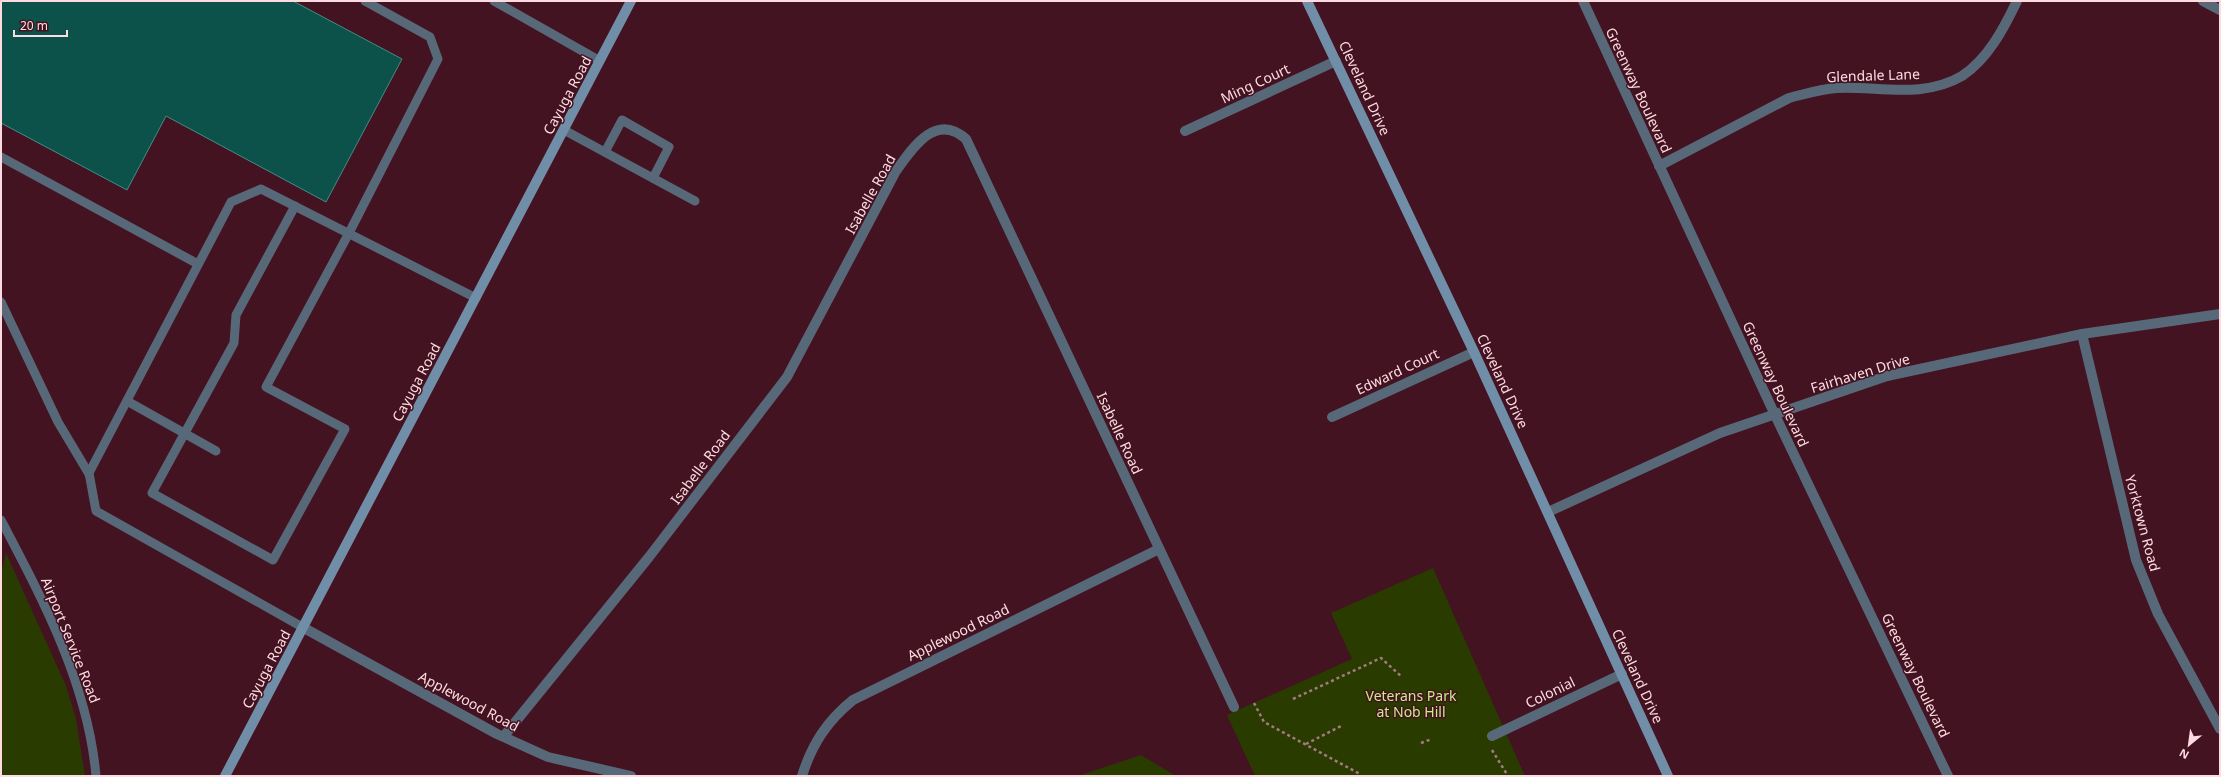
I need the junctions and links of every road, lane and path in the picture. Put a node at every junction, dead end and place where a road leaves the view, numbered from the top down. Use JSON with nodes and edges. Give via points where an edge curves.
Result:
{"nodes":[{"id":1,"x":365,"y":1,"type":"edge"},
{"id":2,"x":494,"y":1,"type":"edge"},
{"id":3,"x":632,"y":1,"type":"edge"},
{"id":4,"x":1307,"y":1,"type":"edge"},
{"id":5,"x":1583,"y":1,"type":"edge"},
{"id":6,"x":2017,"y":1,"type":"edge"},
{"id":7,"x":2203,"y":1,"type":"edge"},
{"id":8,"x":2220,"y":10,"type":"edge"},
{"id":9,"x":600,"y":61,"type":"junction"},
{"id":10,"x":1336,"y":61,"type":"junction"},
{"id":11,"x":564,"y":130,"type":"junction"},
{"id":12,"x":1186,"y":131,"type":"dead end"},
{"id":13,"x":605,"y":152,"type":"junction"},
{"id":14,"x":1,"y":157,"type":"edge"},
{"id":15,"x":1659,"y":166,"type":"junction"},
{"id":16,"x":653,"y":178,"type":"junction"},
{"id":17,"x":696,"y":201,"type":"dead end"},
{"id":18,"x":295,"y":206,"type":"junction"},
{"id":19,"x":349,"y":233,"type":"junction"},
{"id":20,"x":198,"y":264,"type":"junction"},
{"id":21,"x":476,"y":298,"type":"junction"},
{"id":22,"x":1,"y":302,"type":"edge"},
{"id":23,"x":2220,"y":314,"type":"edge"},
{"id":24,"x":2082,"y":334,"type":"junction"},
{"id":25,"x":1474,"y":352,"type":"junction"},
{"id":26,"x":127,"y":401,"type":"junction"},
{"id":27,"x":1775,"y":415,"type":"junction"},
{"id":28,"x":1332,"y":417,"type":"dead end"},
{"id":29,"x":184,"y":433,"type":"junction"},
{"id":30,"x":216,"y":451,"type":"dead end"},
{"id":31,"x":89,"y":474,"type":"junction"},
{"id":32,"x":1548,"y":512,"type":"junction"},
{"id":33,"x":1,"y":520,"type":"edge"},
{"id":34,"x":1159,"y":549,"type":"junction"},
{"id":35,"x":304,"y":628,"type":"junction"},
{"id":36,"x":1622,"y":674,"type":"junction"},
{"id":37,"x":1402,"y":677,"type":"dead end"},
{"id":38,"x":1293,"y":699,"type":"dead end"},
{"id":39,"x":1254,"y":703,"type":"dead end"},
{"id":40,"x":1234,"y":707,"type":"dead end"},
{"id":41,"x":1341,"y":726,"type":"dead end"},
{"id":42,"x":2220,"y":730,"type":"edge"},
{"id":43,"x":504,"y":736,"type":"junction"},
{"id":44,"x":1492,"y":736,"type":"dead end"},
{"id":45,"x":1432,"y":739,"type":"dead end"},
{"id":46,"x":1306,"y":744,"type":"junction"},
{"id":47,"x":1421,"y":744,"type":"dead end"},
{"id":48,"x":1492,"y":750,"type":"dead end"},
{"id":49,"x":1360,"y":774,"type":"dead end"},
{"id":50,"x":96,"y":776,"type":"edge"},
{"id":51,"x":225,"y":776,"type":"edge"},
{"id":52,"x":631,"y":776,"type":"edge"},
{"id":53,"x":802,"y":776,"type":"edge"},
{"id":54,"x":1508,"y":776,"type":"edge"},
{"id":55,"x":1668,"y":776,"type":"edge"},
{"id":56,"x":1948,"y":776,"type":"edge"}],
"edges":[{"from":1,"to":19,"type":"lane","via":[[430,37],[438,59]]},
{"from":2,"to":9,"type":"lane"},
{"from":3,"to":9,"type":"main road","name":"Cayuga Road"},
{"from":4,"to":10,"type":"main road","name":"Cleveland Drive"},
{"from":5,"to":15,"type":"street","name":"Greenway Boulevard"},
{"from":6,"to":15,"type":"street","name":"Glendale Lane","via":[[1994,43],[1962,76],[1938,86],[1907,90],[1836,88],[1789,98]]},
{"from":7,"to":8,"type":"street"},
{"from":9,"to":11,"type":"main road","name":"Cayuga Road"},
{"from":10,"to":12,"type":"street","name":"Ming Court"},
{"from":10,"to":25,"type":"main road","name":"Cleveland Drive"},
{"from":11,"to":13,"type":"lane"},
{"from":11,"to":21,"type":"main road","name":"Cayuga Road"},
{"from":13,"to":16,"type":"lane"},
{"from":13,"to":16,"type":"lane","via":[[622,120],[669,147]]},
{"from":14,"to":20,"type":"lane"},
{"from":15,"to":27,"type":"street","name":"Greenway Boulevard"},
{"from":16,"to":17,"type":"lane"},
{"from":18,"to":19,"type":"lane"},
{"from":18,"to":20,"type":"lane","via":[[261,189],[231,202]]},
{"from":18,"to":29,"type":"lane","via":[[236,315],[234,343]]},
{"from":19,"to":21,"type":"lane"},
{"from":19,"to":29,"type":"lane","via":[[266,387],[345,430],[273,560],[152,493]]},
{"from":20,"to":26,"type":"lane"},
{"from":21,"to":35,"type":"main road","name":"Cayuga Road"},
{"from":22,"to":31,"type":"lane","via":[[58,422]]},
{"from":23,"to":24,"type":"street","name":"Fairhaven Drive"},
{"from":24,"to":27,"type":"street","name":"Fairhaven Drive","via":[[1887,376]]},
{"from":24,"to":42,"type":"street","name":"Yorktown Road","via":[[2136,560],[2158,614]]},
{"from":25,"to":28,"type":"street","name":"Edward Court"},
{"from":25,"to":32,"type":"main road","name":"Cleveland Drive"},
{"from":26,"to":29,"type":"lane"},
{"from":26,"to":31,"type":"lane"},
{"from":27,"to":32,"type":"street","name":"Fairhaven Drive","via":[[1720,433]]},
{"from":27,"to":56,"type":"street","name":"Greenway Boulevard"},
{"from":29,"to":30,"type":"lane"},
{"from":31,"to":35,"type":"lane","via":[[96,511]]},
{"from":32,"to":36,"type":"main road","name":"Cleveland Drive"},
{"from":33,"to":50,"type":"lane","name":"Airport Service Road","via":[[48,615],[76,681],[94,747]]},
{"from":34,"to":40,"type":"street","name":"Isabelle Road"},
{"from":34,"to":43,"type":"street","name":"Isabelle Road","via":[[966,139],[959,132],[937,129],[909,152],[896,171],[787,377],[649,557]]},
{"from":34,"to":53,"type":"street","name":"Applewood Road","via":[[853,700],[836,714],[820,733],[808,756]]},
{"from":35,"to":43,"type":"street","name":"Applewood Road"},
{"from":35,"to":51,"type":"main road","name":"Cayuga Road"},
{"from":36,"to":44,"type":"street","name":"Colonial"},
{"from":36,"to":55,"type":"main road","name":"Cleveland Drive"},
{"from":37,"to":38,"type":"path","via":[[1381,658]]},
{"from":39,"to":46,"type":"path","via":[[1264,722]]},
{"from":41,"to":46,"type":"path"},
{"from":43,"to":52,"type":"street","name":"Applewood Road","via":[[548,757]]},
{"from":45,"to":47,"type":"path"},
{"from":46,"to":49,"type":"path"},
{"from":48,"to":54,"type":"path"}]}
